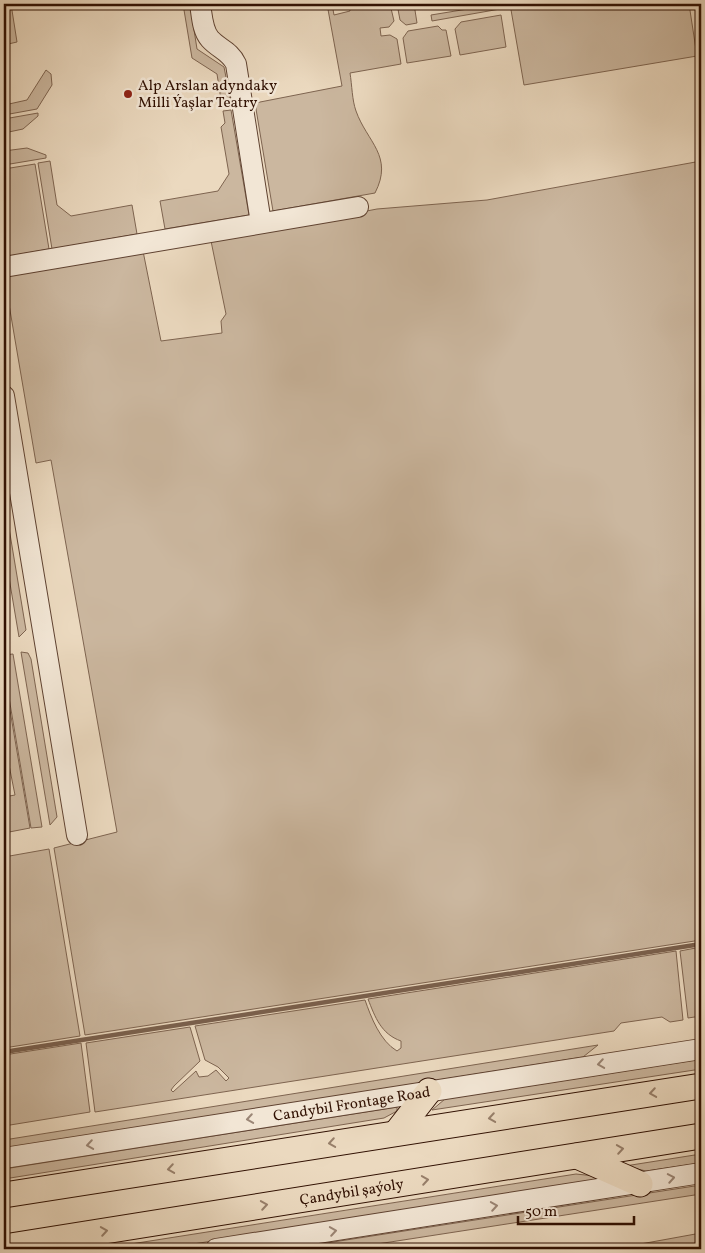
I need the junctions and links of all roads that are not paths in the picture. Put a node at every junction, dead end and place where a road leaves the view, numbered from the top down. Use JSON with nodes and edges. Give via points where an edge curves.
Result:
{"nodes":[{"id":1,"x":200,"y":4,"type":"edge"},
{"id":2,"x":358,"y":207,"type":"dead end"},
{"id":3,"x":261,"y":223,"type":"junction"},
{"id":4,"x":4,"y":268,"type":"edge"},
{"id":5,"x":4,"y":396,"type":"edge"},
{"id":6,"x":77,"y":835,"type":"dead end"},
{"id":7,"x":701,"y":1049,"type":"edge"},
{"id":8,"x":701,"y":1086,"type":"edge"},
{"id":9,"x":429,"y":1091,"type":"junction"},
{"id":10,"x":396,"y":1133,"type":"junction"},
{"id":11,"x":701,"y":1136,"type":"edge"},
{"id":12,"x":577,"y":1156,"type":"junction"},
{"id":13,"x":4,"y":1158,"type":"edge"},
{"id":14,"x":701,"y":1173,"type":"edge"},
{"id":15,"x":640,"y":1184,"type":"junction"},
{"id":16,"x":4,"y":1195,"type":"edge"},
{"id":17,"x":4,"y":1246,"type":"edge"},
{"id":18,"x":216,"y":1249,"type":"edge"}],
"edges":[{"from":1,"to":3,"type":"street","via":[[210,39],[232,55],[236,64]]},
{"from":2,"to":3,"type":"street"},
{"from":3,"to":4,"type":"street"},
{"from":5,"to":6,"type":"street"},
{"from":7,"to":9,"type":"street","name":"Candybil Frontage Road","one_way":true},
{"from":8,"to":10,"type":"main road","one_way":true},
{"from":9,"to":10,"type":"main road"},
{"from":9,"to":13,"type":"street","name":"Candybil Frontage Road","one_way":true},
{"from":10,"to":16,"type":"main road","one_way":true},
{"from":12,"to":11,"type":"main road","name":"Çandybil şaýoly","one_way":true},
{"from":12,"to":15,"type":"main road"},
{"from":17,"to":12,"type":"main road","name":"Çandybil şaýoly","one_way":true},
{"from":15,"to":14,"type":"street","one_way":true},
{"from":18,"to":15,"type":"street","one_way":true}]}
